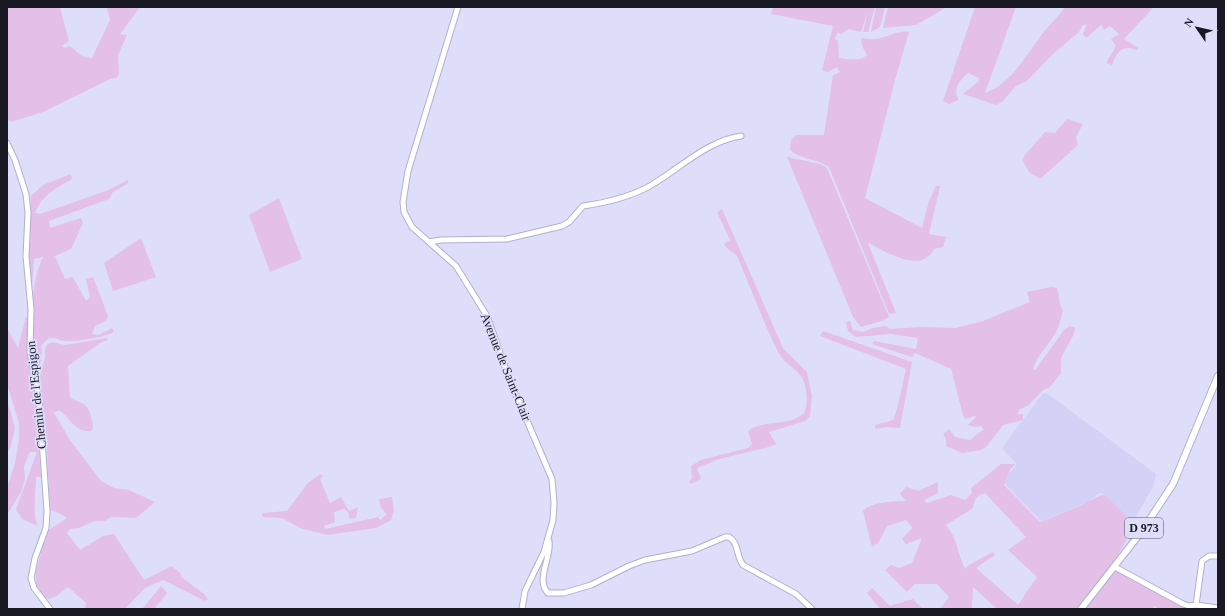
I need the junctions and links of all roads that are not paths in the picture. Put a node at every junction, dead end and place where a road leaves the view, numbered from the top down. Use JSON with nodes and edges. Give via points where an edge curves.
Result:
{"nodes":[{"id":1,"x":458,"y":7,"type":"edge"},
{"id":2,"x":740,"y":136,"type":"dead end"},
{"id":3,"x":7,"y":143,"type":"edge"},
{"id":4,"x":429,"y":242,"type":"junction"},
{"id":5,"x":1218,"y":376,"type":"edge"},
{"id":6,"x":549,"y":540,"type":"junction"},
{"id":7,"x":1218,"y":556,"type":"edge"},
{"id":8,"x":1115,"y":567,"type":"junction"},
{"id":9,"x":1196,"y":604,"type":"junction"},
{"id":10,"x":1218,"y":608,"type":"edge"},
{"id":11,"x":50,"y":609,"type":"edge"},
{"id":12,"x":522,"y":609,"type":"edge"},
{"id":13,"x":812,"y":609,"type":"edge"},
{"id":14,"x":1082,"y":609,"type":"edge"}],
"edges":[{"from":1,"to":4,"type":"street","name":"Avenue de Saint-Clair","via":[[403,193],[402,202],[408,220]]},
{"from":2,"to":4,"type":"street","via":[[727,138],[712,146],[641,190],[602,203],[583,206],[562,226],[507,238]]},
{"from":3,"to":11,"type":"street","name":"Chemin de l'Espigon","via":[[26,194],[26,256],[31,309],[30,352],[39,397],[47,511],[46,528],[31,578],[34,588]]},
{"from":4,"to":6,"type":"street","name":"Avenue de Saint-Clair","via":[[461,273],[488,316],[510,381],[552,479],[554,504]]},
{"from":5,"to":8,"type":"main road","number":"D 973","via":[[1173,484]]},
{"from":6,"to":12,"type":"street","name":"Avenue de Saint-Clair","via":[[525,590]]},
{"from":6,"to":13,"type":"street","via":[[550,550],[543,582],[548,593],[564,593],[592,585],[645,560],[692,551],[729,537],[735,543],[742,566],[796,594]]},
{"from":7,"to":9,"type":"street","via":[[1204,558],[1200,565]]},
{"from":8,"to":9,"type":"street","via":[[1183,604]]},
{"from":8,"to":14,"type":"main road","number":"D 973"},
{"from":9,"to":10,"type":"street"}]}
